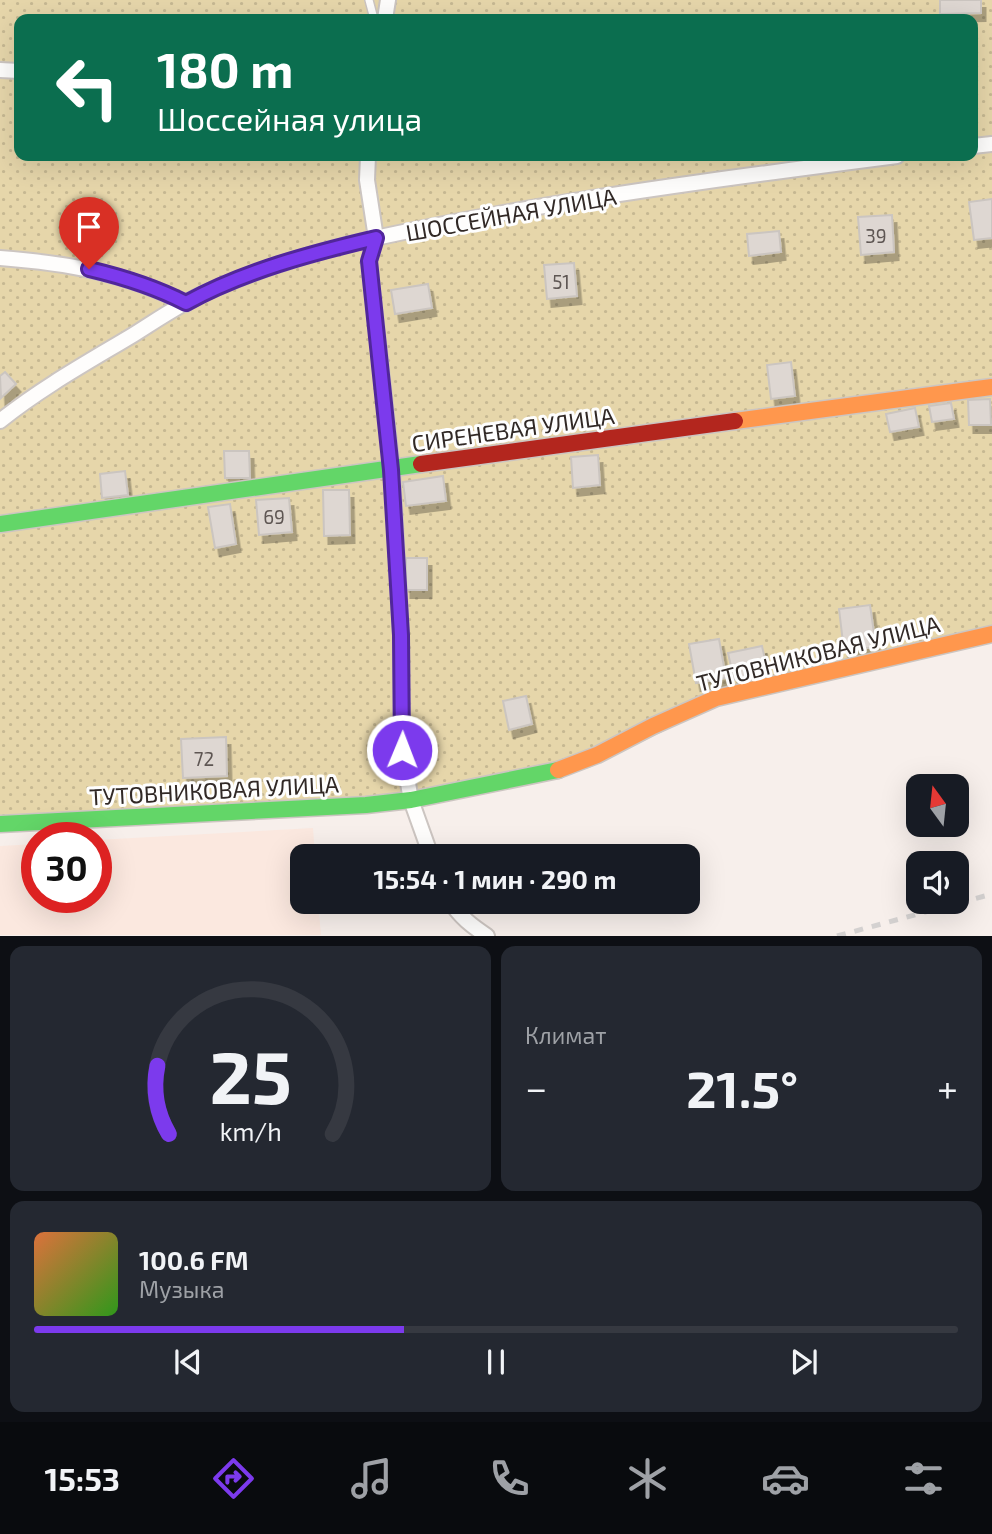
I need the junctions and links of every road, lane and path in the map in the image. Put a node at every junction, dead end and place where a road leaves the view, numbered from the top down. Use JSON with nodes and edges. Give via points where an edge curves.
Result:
{"nodes":[{"id":1,"x":368,"y":161,"type":"edge"},
{"id":2,"x":861,"y":161,"type":"edge"},
{"id":3,"x":376,"y":238,"type":"junction"},
{"id":4,"x":0,"y":258,"type":"edge"},
{"id":5,"x":186,"y":303,"type":"junction"},
{"id":6,"x":992,"y":387,"type":"edge"},
{"id":7,"x":0,"y":421,"type":"edge"},
{"id":8,"x":391,"y":470,"type":"junction"},
{"id":9,"x":0,"y":524,"type":"edge"},
{"id":10,"x":992,"y":634,"type":"edge"},
{"id":11,"x":411,"y":800,"type":"junction"},
{"id":12,"x":0,"y":824,"type":"edge"},
{"id":13,"x":427,"y":844,"type":"edge"},
{"id":14,"x":459,"y":914,"type":"edge"},
{"id":15,"x":487,"y":936,"type":"edge"}],
"edges":[{"from":1,"to":3,"type":"street"},
{"from":2,"to":3,"type":"street","name":"ШОССЕЙНАЯ УЛИЦА","via":[[567,202]]},
{"from":3,"to":5,"type":"street","name":"ШОССЕЙНАЯ УЛИЦА","via":[[265,270]]},
{"from":3,"to":8,"type":"street","via":[[369,261]]},
{"from":4,"to":5,"type":"street","via":[[123,277]]},
{"from":5,"to":7,"type":"street","name":"ШОССЕЙНАЯ УЛИЦА"},
{"from":6,"to":8,"type":"street","name":"СИРЕНЕВАЯ УЛИЦА"},
{"from":8,"to":9,"type":"street","name":"СИРЕНЕВАЯ УЛИЦА"},
{"from":8,"to":11,"type":"street","via":[[401,635],[402,750]]},
{"from":10,"to":11,"type":"street","name":"ТУТОВНИКОВАЯ УЛИЦА","via":[[716,698],[561,769]]},
{"from":11,"to":12,"type":"street","name":"ТУТОВНИКОВАЯ УЛИЦА"},
{"from":11,"to":13,"type":"street"},
{"from":14,"to":15,"type":"street"}]}
